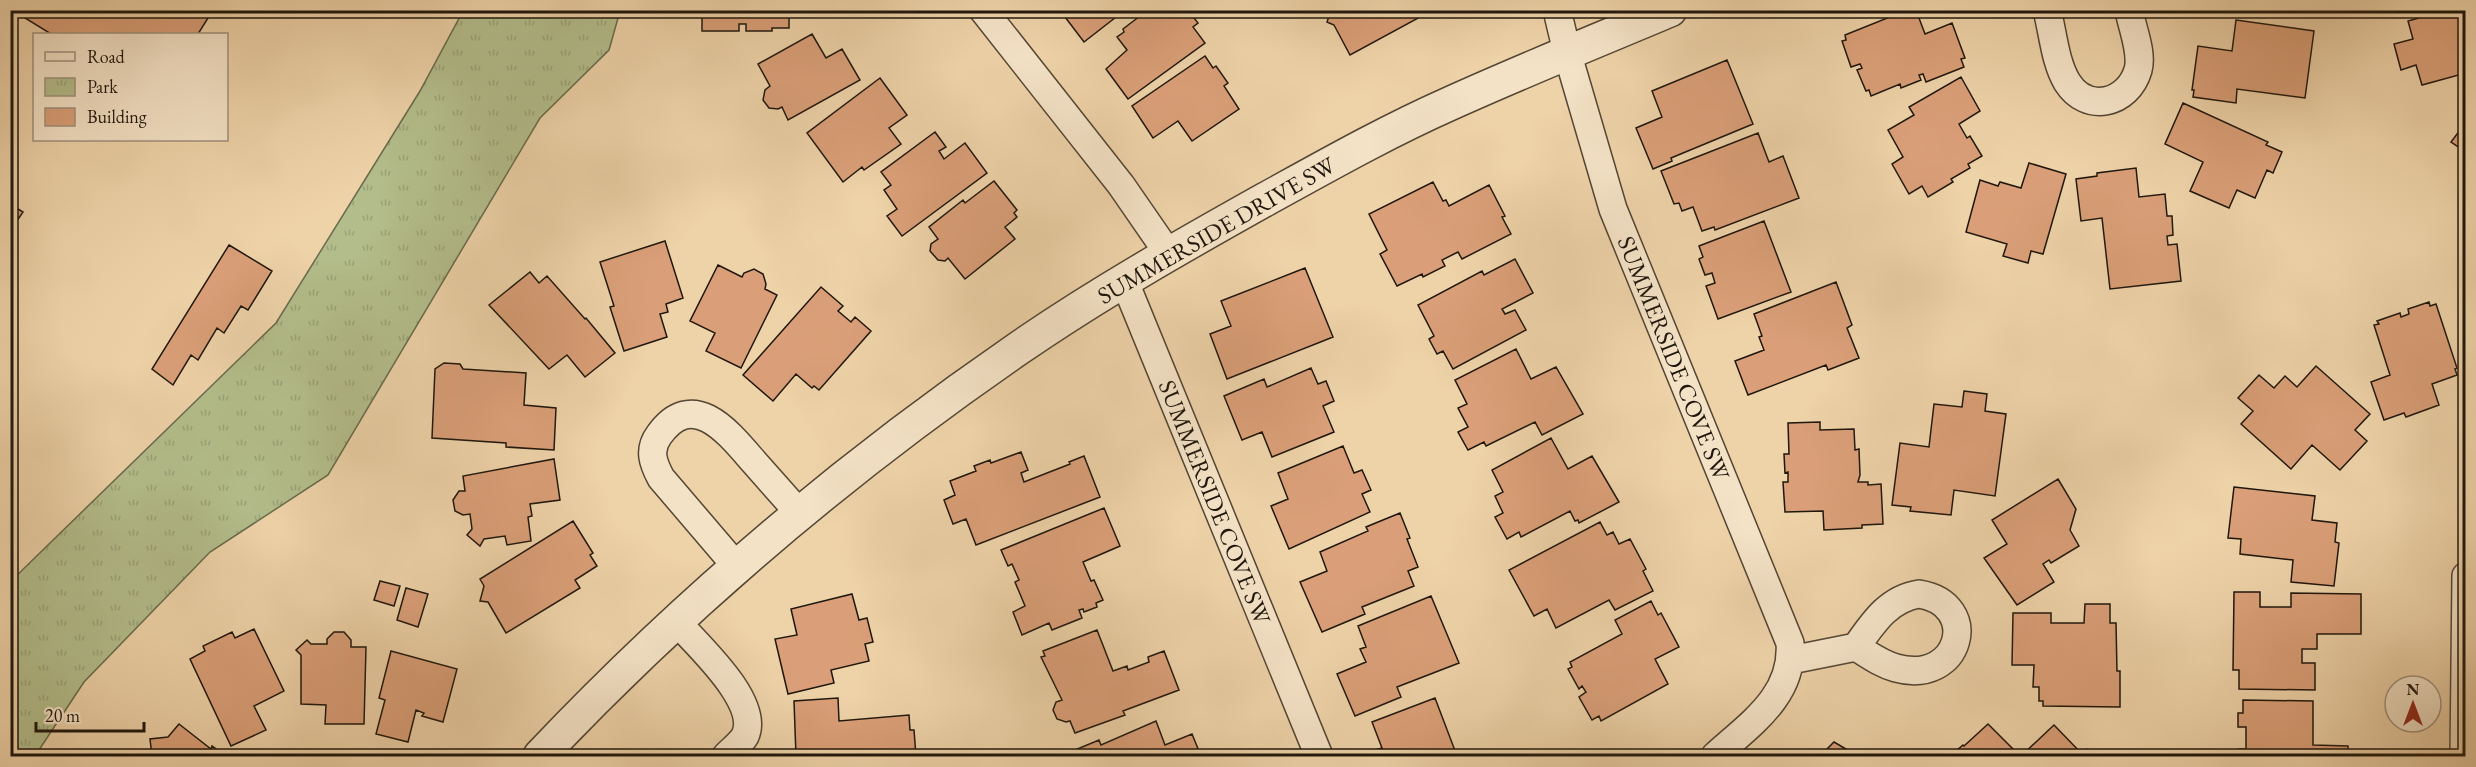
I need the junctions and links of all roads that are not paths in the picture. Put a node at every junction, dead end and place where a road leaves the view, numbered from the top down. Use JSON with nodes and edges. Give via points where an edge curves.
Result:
{"nodes":[{"id":1,"x":983,"y":10,"type":"edge"},
{"id":2,"x":1557,"y":10,"type":"edge"},
{"id":3,"x":1670,"y":10,"type":"edge"},
{"id":4,"x":2048,"y":10,"type":"edge"},
{"id":5,"x":2128,"y":10,"type":"edge"},
{"id":6,"x":1567,"y":52,"type":"junction"},
{"id":7,"x":1168,"y":253,"type":"junction"},
{"id":8,"x":1124,"y":280,"type":"junction"},
{"id":9,"x":800,"y":514,"type":"junction"},
{"id":10,"x":737,"y":567,"type":"junction"},
{"id":11,"x":2466,"y":576,"type":"edge"},
{"id":12,"x":677,"y":622,"type":"junction"},
{"id":13,"x":1856,"y":647,"type":"dead end"},
{"id":14,"x":1791,"y":660,"type":"junction"},
{"id":15,"x":540,"y":756,"type":"edge"},
{"id":16,"x":726,"y":756,"type":"edge"},
{"id":17,"x":1319,"y":756,"type":"edge"},
{"id":18,"x":1715,"y":756,"type":"edge"},
{"id":19,"x":2464,"y":756,"type":"edge"}],
"edges":[{"from":1,"to":7,"type":"street","via":[[1122,185]]},
{"from":2,"to":6,"type":"street","name":"SUMMERSIDE COVE SW"},
{"from":3,"to":6,"type":"street","name":"SUMMERSIDE DRIVE SW"},
{"from":4,"to":5,"type":"street","via":[[2068,84],[2077,94],[2103,102],[2117,98],[2129,88],[2138,68]]},
{"from":6,"to":7,"type":"street","name":"SUMMERSIDE DRIVE SW","via":[[1446,105]]},
{"from":6,"to":14,"type":"street","name":"SUMMERSIDE COVE SW","via":[[1613,209],[1783,623]]},
{"from":7,"to":8,"type":"street","name":"SUMMERSIDE DRIVE SW"},
{"from":8,"to":9,"type":"street","name":"SUMMERSIDE DRIVE SW","via":[[953,395]]},
{"from":8,"to":17,"type":"street","name":"SUMMERSIDE COVE SW"},
{"from":9,"to":10,"type":"street","name":"SUMMERSIDE DRIVE SW"},
{"from":9,"to":10,"type":"street","via":[[714,420],[698,414],[680,416],[666,426],[651,452],[654,465]]},
{"from":10,"to":12,"type":"street","name":"SUMMERSIDE DRIVE SW"},
{"from":11,"to":19,"type":"street"},
{"from":12,"to":15,"type":"street","name":"SUMMERSIDE DRIVE SW"},
{"from":12,"to":16,"type":"street","via":[[737,691],[745,706],[745,736]]},
{"from":13,"to":14,"type":"street"},
{"from":14,"to":18,"type":"street","name":"SUMMERSIDE COVE SW","via":[[1782,687],[1767,708]]}]}
